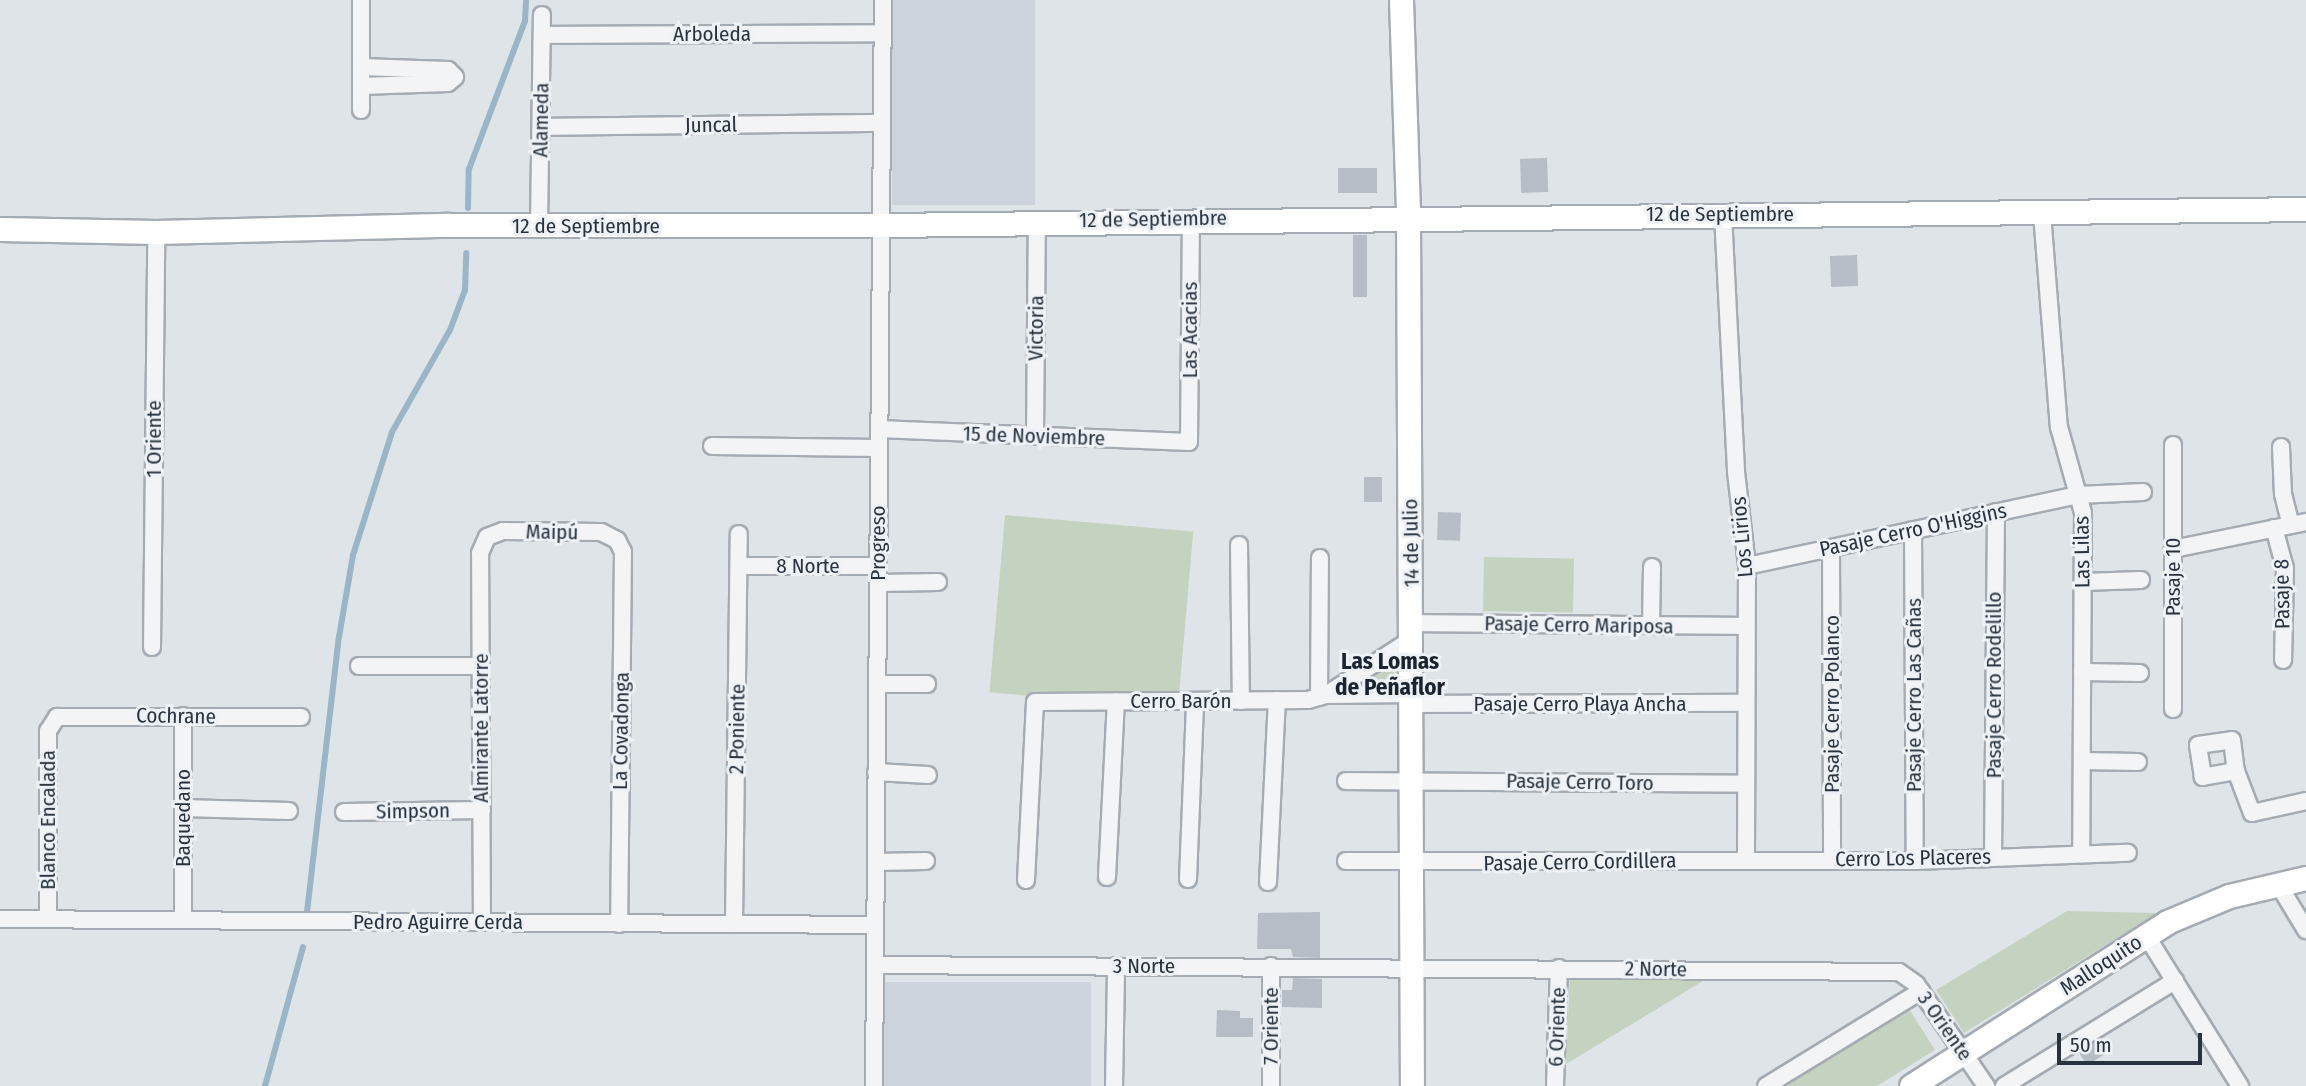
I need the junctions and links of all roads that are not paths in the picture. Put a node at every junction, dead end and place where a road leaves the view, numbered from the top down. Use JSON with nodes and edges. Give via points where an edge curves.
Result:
{"nodes":[{"id":1,"x":361,"y":0,"type":"edge"},
{"id":2,"x":883,"y":0,"type":"edge"},
{"id":3,"x":1401,"y":0,"type":"edge"},
{"id":4,"x":542,"y":15,"type":"dead end"},
{"id":5,"x":882,"y":33,"type":"junction"},
{"id":6,"x":542,"y":35,"type":"junction"},
{"id":7,"x":361,"y":67,"type":"junction"},
{"id":8,"x":361,"y":86,"type":"junction"},
{"id":9,"x":361,"y":110,"type":"dead end"},
{"id":10,"x":882,"y":123,"type":"junction"},
{"id":11,"x":541,"y":127,"type":"junction"},
{"id":12,"x":2306,"y":209,"type":"edge"},
{"id":13,"x":2042,"y":213,"type":"junction"},
{"id":14,"x":1723,"y":214,"type":"junction"},
{"id":15,"x":1408,"y":216,"type":"junction"},
{"id":16,"x":1191,"y":219,"type":"junction"},
{"id":17,"x":1037,"y":221,"type":"junction"},
{"id":18,"x":881,"y":225,"type":"junction"},
{"id":19,"x":540,"y":226,"type":"junction"},
{"id":20,"x":0,"y":229,"type":"edge"},
{"id":21,"x":156,"y":232,"type":"junction"},
{"id":22,"x":879,"y":429,"type":"junction"},
{"id":23,"x":1035,"y":436,"type":"junction"},
{"id":24,"x":1189,"y":442,"type":"joint"},
{"id":25,"x":712,"y":446,"type":"dead end"},
{"id":26,"x":2173,"y":446,"type":"dead end"},
{"id":27,"x":2281,"y":447,"type":"dead end"},
{"id":28,"x":879,"y":448,"type":"junction"},
{"id":29,"x":2143,"y":492,"type":"dead end"},
{"id":30,"x":2078,"y":495,"type":"junction"},
{"id":31,"x":1996,"y":512,"type":"junction"},
{"id":32,"x":2298,"y":523,"type":"edge"},
{"id":33,"x":2274,"y":528,"type":"junction"},
{"id":34,"x":1913,"y":530,"type":"junction"},
{"id":35,"x":739,"y":534,"type":"dead end"},
{"id":36,"x":487,"y":537,"type":"joint"},
{"id":37,"x":617,"y":540,"type":"joint"},
{"id":38,"x":1239,"y":545,"type":"dead end"},
{"id":39,"x":1831,"y":548,"type":"junction"},
{"id":40,"x":2173,"y":549,"type":"junction"},
{"id":41,"x":1320,"y":558,"type":"dead end"},
{"id":42,"x":739,"y":566,"type":"junction"},
{"id":43,"x":878,"y":566,"type":"junction"},
{"id":44,"x":1747,"y":566,"type":"junction"},
{"id":45,"x":1652,"y":567,"type":"dead end"},
{"id":46,"x":2141,"y":580,"type":"dead end"},
{"id":47,"x":938,"y":582,"type":"dead end"},
{"id":48,"x":2083,"y":582,"type":"junction"},
{"id":49,"x":878,"y":583,"type":"junction"},
{"id":50,"x":1651,"y":625,"type":"junction"},
{"id":51,"x":1746,"y":626,"type":"junction"},
{"id":52,"x":1412,"y":631,"type":"junction"},
{"id":53,"x":152,"y":647,"type":"dead end"},
{"id":54,"x":2283,"y":660,"type":"dead end"},
{"id":55,"x":359,"y":666,"type":"dead end"},
{"id":56,"x":481,"y":666,"type":"junction"},
{"id":57,"x":2082,"y":672,"type":"junction"},
{"id":58,"x":2140,"y":673,"type":"dead end"},
{"id":59,"x":877,"y":684,"type":"junction"},
{"id":60,"x":927,"y":684,"type":"dead end"},
{"id":61,"x":1323,"y":696,"type":"junction"},
{"id":62,"x":1413,"y":699,"type":"junction"},
{"id":63,"x":1195,"y":701,"type":"junction"},
{"id":64,"x":1241,"y":701,"type":"junction"},
{"id":65,"x":1277,"y":701,"type":"junction"},
{"id":66,"x":1116,"y":702,"type":"junction"},
{"id":67,"x":1746,"y":703,"type":"junction"},
{"id":68,"x":2173,"y":709,"type":"dead end"},
{"id":69,"x":183,"y":716,"type":"junction"},
{"id":70,"x":301,"y":717,"type":"dead end"},
{"id":71,"x":53,"y":721,"type":"joint"},
{"id":72,"x":2081,"y":761,"type":"junction"},
{"id":73,"x":2138,"y":762,"type":"dead end"},
{"id":74,"x":2236,"y":771,"type":"dead end"},
{"id":75,"x":876,"y":772,"type":"junction"},
{"id":76,"x":928,"y":775,"type":"dead end"},
{"id":77,"x":1346,"y":781,"type":"dead end"},
{"id":78,"x":1413,"y":781,"type":"junction"},
{"id":79,"x":1746,"y":784,"type":"junction"},
{"id":80,"x":2306,"y":801,"type":"edge"},
{"id":81,"x":183,"y":808,"type":"junction"},
{"id":82,"x":482,"y":810,"type":"junction"},
{"id":83,"x":289,"y":811,"type":"dead end"},
{"id":84,"x":344,"y":812,"type":"dead end"},
{"id":85,"x":2081,"y":853,"type":"junction"},
{"id":86,"x":2128,"y":853,"type":"dead end"},
{"id":87,"x":1993,"y":857,"type":"junction"},
{"id":88,"x":926,"y":860,"type":"dead end"},
{"id":89,"x":1746,"y":860,"type":"junction"},
{"id":90,"x":1832,"y":860,"type":"junction"},
{"id":91,"x":1915,"y":860,"type":"junction"},
{"id":92,"x":1346,"y":861,"type":"dead end"},
{"id":93,"x":876,"y":862,"type":"junction"},
{"id":94,"x":1414,"y":863,"type":"junction"},
{"id":95,"x":1107,"y":877,"type":"dead end"},
{"id":96,"x":1188,"y":878,"type":"dead end"},
{"id":97,"x":2306,"y":878,"type":"edge"},
{"id":98,"x":1026,"y":880,"type":"dead end"},
{"id":99,"x":1268,"y":882,"type":"dead end"},
{"id":100,"x":2278,"y":884,"type":"junction"},
{"id":101,"x":0,"y":919,"type":"edge"},
{"id":102,"x":48,"y":919,"type":"junction"},
{"id":103,"x":183,"y":920,"type":"junction"},
{"id":104,"x":482,"y":922,"type":"junction"},
{"id":105,"x":619,"y":924,"type":"junction"},
{"id":106,"x":734,"y":924,"type":"junction"},
{"id":107,"x":875,"y":925,"type":"junction"},
{"id":108,"x":2306,"y":930,"type":"edge"},
{"id":109,"x":2146,"y":935,"type":"junction"},
{"id":110,"x":875,"y":965,"type":"junction"},
{"id":111,"x":1116,"y":966,"type":"junction"},
{"id":112,"x":1271,"y":966,"type":"junction"},
{"id":113,"x":1413,"y":967,"type":"junction"},
{"id":114,"x":1559,"y":968,"type":"junction"},
{"id":115,"x":1899,"y":972,"type":"joint"},
{"id":116,"x":2175,"y":981,"type":"junction"},
{"id":117,"x":1921,"y":990,"type":"junction"},
{"id":118,"x":1964,"y":1053,"type":"junction"},
{"id":119,"x":874,"y":1086,"type":"edge"},
{"id":120,"x":1114,"y":1086,"type":"edge"},
{"id":121,"x":1270,"y":1086,"type":"edge"},
{"id":122,"x":1412,"y":1086,"type":"edge"},
{"id":123,"x":1555,"y":1086,"type":"edge"},
{"id":124,"x":1766,"y":1086,"type":"edge"},
{"id":125,"x":1912,"y":1086,"type":"edge"},
{"id":126,"x":1986,"y":1086,"type":"edge"},
{"id":127,"x":2004,"y":1086,"type":"edge"},
{"id":128,"x":2240,"y":1086,"type":"edge"}],
"edges":[{"from":1,"to":7,"type":"street"},
{"from":2,"to":5,"type":"street","name":"Progreso"},
{"from":3,"to":15,"type":"street","name":"14 de Julio"},
{"from":4,"to":6,"type":"street","name":"Alameda"},
{"from":5,"to":6,"type":"street","name":"Arboleda"},
{"from":5,"to":10,"type":"street","name":"Progreso"},
{"from":6,"to":11,"type":"street","name":"Alameda"},
{"from":7,"to":8,"type":"street"},
{"from":7,"to":8,"type":"street","via":[[449,70],[455,77],[448,83]]},
{"from":8,"to":9,"type":"street"},
{"from":10,"to":11,"type":"street","name":"Juncal"},
{"from":10,"to":18,"type":"street","name":"Progreso"},
{"from":11,"to":19,"type":"street","name":"Alameda"},
{"from":12,"to":13,"type":"street","name":"12 de Septiembre"},
{"from":13,"to":14,"type":"street","name":"12 de Septiembre"},
{"from":13,"to":30,"type":"street","name":"Las Lilas","via":[[2059,428]]},
{"from":14,"to":15,"type":"street","name":"12 de Septiembre"},
{"from":14,"to":44,"type":"street","name":"Los Lirios","via":[[1736,472]]},
{"from":15,"to":16,"type":"street","name":"12 de Septiembre"},
{"from":15,"to":52,"type":"street","name":"14 de Julio"},
{"from":16,"to":17,"type":"street","name":"12 de Septiembre"},
{"from":16,"to":24,"type":"street","name":"Las Acacias"},
{"from":17,"to":18,"type":"street","name":"12 de Septiembre"},
{"from":17,"to":23,"type":"street","name":"Victoria"},
{"from":18,"to":19,"type":"street","name":"12 de Septiembre"},
{"from":18,"to":22,"type":"street","name":"Progreso"},
{"from":19,"to":21,"type":"street","name":"12 de Septiembre"},
{"from":20,"to":21,"type":"street","name":"12 de Septiembre"},
{"from":21,"to":53,"type":"street","name":"1 Oriente"},
{"from":22,"to":23,"type":"street","name":"15 de Noviembre"},
{"from":22,"to":28,"type":"street","name":"Progreso"},
{"from":23,"to":24,"type":"street","name":"15 de Noviembre"},
{"from":25,"to":28,"type":"street"},
{"from":26,"to":40,"type":"street","name":"Pasaje 10"},
{"from":27,"to":32,"type":"street","via":[[2283,494]]},
{"from":28,"to":43,"type":"street","name":"Progreso"},
{"from":29,"to":30,"type":"street","name":"Pasaje Cerro O'Higgins"},
{"from":30,"to":31,"type":"street","name":"Pasaje Cerro O'Higgins"},
{"from":30,"to":48,"type":"street","name":"Las Lilas"},
{"from":31,"to":34,"type":"street","name":"Pasaje Cerro O'Higgins"},
{"from":31,"to":87,"type":"street","name":"Pasaje Cerro Rodelillo"},
{"from":32,"to":33,"type":"street"},
{"from":33,"to":40,"type":"street"},
{"from":33,"to":54,"type":"street","name":"Pasaje 8","via":[[2286,568]]},
{"from":34,"to":39,"type":"street","name":"Pasaje Cerro O'Higgins"},
{"from":34,"to":91,"type":"street","name":"Pasaje Cerro Las Cañas"},
{"from":35,"to":42,"type":"street","name":"2 Poniente"},
{"from":36,"to":37,"type":"street","name":"Maipú","via":[[503,531],[601,533]]},
{"from":36,"to":56,"type":"street","name":"Almirante Latorre","via":[[480,552]]},
{"from":37,"to":105,"type":"street","name":"La Covadonga","via":[[623,552]]},
{"from":38,"to":64,"type":"street"},
{"from":39,"to":44,"type":"street","name":"Pasaje Cerro O'Higgins"},
{"from":39,"to":90,"type":"street","name":"Pasaje Cerro Polanco"},
{"from":40,"to":68,"type":"street","name":"Pasaje 10"},
{"from":41,"to":61,"type":"street"},
{"from":42,"to":43,"type":"street","name":"8 Norte"},
{"from":42,"to":106,"type":"street","name":"2 Poniente"},
{"from":43,"to":49,"type":"street","name":"Progreso"},
{"from":44,"to":51,"type":"street","name":"Los Lirios"},
{"from":45,"to":50,"type":"street"},
{"from":46,"to":48,"type":"street"},
{"from":47,"to":49,"type":"street"},
{"from":48,"to":57,"type":"street","name":"Las Lilas"},
{"from":49,"to":59,"type":"street","name":"Progreso"},
{"from":50,"to":51,"type":"street","name":"Pasaje Cerro Mariposa"},
{"from":50,"to":52,"type":"street","name":"Pasaje Cerro Mariposa"},
{"from":51,"to":67,"type":"street","name":"Los Lirios"},
{"from":52,"to":61,"type":"street","name":"Cerro Barón"},
{"from":52,"to":62,"type":"street","name":"14 de Julio"},
{"from":55,"to":56,"type":"street"},
{"from":56,"to":82,"type":"street","name":"Almirante Latorre"},
{"from":57,"to":58,"type":"street"},
{"from":57,"to":72,"type":"street","name":"Las Lilas"},
{"from":59,"to":60,"type":"street"},
{"from":59,"to":75,"type":"street","name":"Progreso"},
{"from":61,"to":62,"type":"street","name":"Cerro Barón"},
{"from":61,"to":65,"type":"street","name":"Cerro Barón"},
{"from":62,"to":67,"type":"street","name":"Pasaje Cerro Playa Ancha"},
{"from":62,"to":78,"type":"street","name":"14 de Julio"},
{"from":63,"to":64,"type":"street","name":"Cerro Barón"},
{"from":63,"to":66,"type":"street","name":"Cerro Barón"},
{"from":63,"to":96,"type":"street"},
{"from":64,"to":65,"type":"street","name":"Cerro Barón"},
{"from":65,"to":99,"type":"street"},
{"from":66,"to":95,"type":"street"},
{"from":66,"to":98,"type":"street","name":"Cerro Barón","via":[[1035,702]]},
{"from":67,"to":79,"type":"street","name":"Los Lirios"},
{"from":69,"to":70,"type":"street","name":"Cochrane"},
{"from":69,"to":71,"type":"street","name":"Cochrane","via":[[68,715]]},
{"from":69,"to":81,"type":"street","name":"Baquedano"},
{"from":71,"to":102,"type":"street","name":"Blanco Encalada","via":[[48,736]]},
{"from":72,"to":73,"type":"street"},
{"from":72,"to":85,"type":"street","name":"Las Lilas"},
{"from":74,"to":80,"type":"street","via":[[2252,813]]},
{"from":75,"to":76,"type":"street"},
{"from":75,"to":93,"type":"street","name":"Progreso"},
{"from":77,"to":78,"type":"street","name":"Pasaje Cerro Toro"},
{"from":78,"to":79,"type":"street","name":"Pasaje Cerro Toro"},
{"from":78,"to":94,"type":"street","name":"14 de Julio"},
{"from":79,"to":89,"type":"street","name":"Los Lirios"},
{"from":81,"to":83,"type":"street"},
{"from":81,"to":103,"type":"street","name":"Baquedano"},
{"from":82,"to":84,"type":"street","name":"Simpson"},
{"from":82,"to":104,"type":"street","name":"Almirante Latorre"},
{"from":85,"to":86,"type":"street","name":"Cerro Los Placeres"},
{"from":85,"to":87,"type":"street","name":"Cerro Los Placeres"},
{"from":87,"to":91,"type":"street","name":"Cerro Los Placeres"},
{"from":88,"to":93,"type":"street"},
{"from":89,"to":90,"type":"street","name":"Cerro Los Placeres"},
{"from":89,"to":94,"type":"street","name":"Pasaje Cerro Cordillera"},
{"from":90,"to":91,"type":"street","name":"Cerro Los Placeres"},
{"from":92,"to":94,"type":"street","name":"Pasaje Cerro Cordillera"},
{"from":93,"to":107,"type":"street","name":"Progreso"},
{"from":94,"to":113,"type":"street","name":"14 de Julio"},
{"from":97,"to":100,"type":"street","name":"Malloquito"},
{"from":100,"to":108,"type":"street"},
{"from":100,"to":109,"type":"street","name":"Malloquito","via":[[2202,905]]},
{"from":101,"to":102,"type":"street","name":"Pedro Aguirre Cerda"},
{"from":102,"to":103,"type":"street","name":"Pedro Aguirre Cerda"},
{"from":103,"to":104,"type":"street","name":"Pedro Aguirre Cerda"},
{"from":104,"to":105,"type":"street","name":"Pedro Aguirre Cerda"},
{"from":105,"to":106,"type":"street","name":"Pedro Aguirre Cerda"},
{"from":106,"to":107,"type":"street","name":"Pedro Aguirre Cerda"},
{"from":107,"to":110,"type":"street","name":"Progreso"},
{"from":109,"to":116,"type":"street"},
{"from":109,"to":118,"type":"street","name":"Malloquito"},
{"from":110,"to":111,"type":"street","name":"3 Norte"},
{"from":110,"to":119,"type":"street","name":"Progreso"},
{"from":111,"to":112,"type":"street","name":"3 Norte"},
{"from":111,"to":120,"type":"street"},
{"from":112,"to":113,"type":"street","name":"3 Norte"},
{"from":112,"to":121,"type":"street","name":"7 Oriente"},
{"from":113,"to":114,"type":"street","name":"2 Norte"},
{"from":113,"to":122,"type":"street","name":"14 de Julio"},
{"from":114,"to":115,"type":"street","name":"2 Norte"},
{"from":114,"to":123,"type":"street","name":"6 Oriente"},
{"from":115,"to":117,"type":"street","name":"3 Oriente"},
{"from":116,"to":127,"type":"street"},
{"from":116,"to":128,"type":"street"},
{"from":117,"to":118,"type":"street","name":"3 Oriente"},
{"from":117,"to":124,"type":"street"},
{"from":118,"to":125,"type":"street","name":"Malloquito"},
{"from":118,"to":126,"type":"street","name":"3 Oriente"}]}
